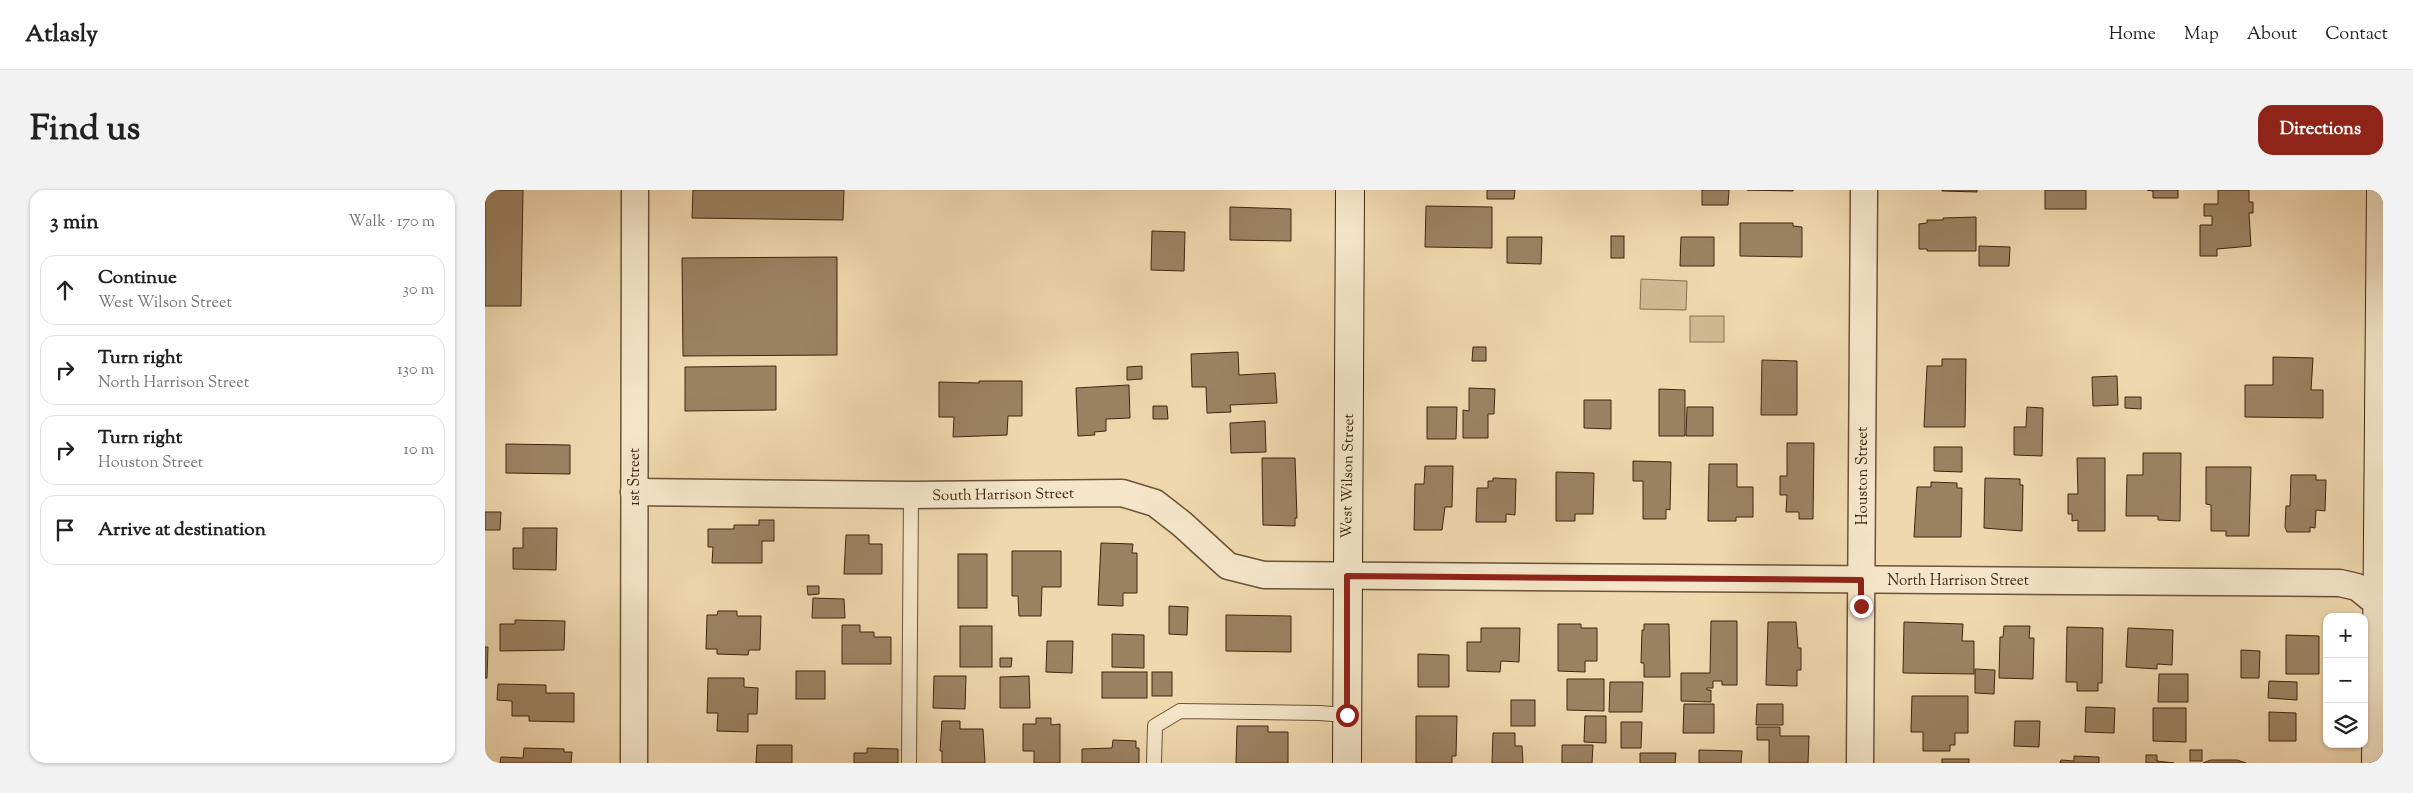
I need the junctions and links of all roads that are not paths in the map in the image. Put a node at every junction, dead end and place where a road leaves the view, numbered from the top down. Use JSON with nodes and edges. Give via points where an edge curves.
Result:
{"nodes":[{"id":1,"x":635,"y":190,"type":"edge"},
{"id":2,"x":1350,"y":190,"type":"edge"},
{"id":3,"x":1864,"y":190,"type":"edge"},
{"id":4,"x":2381,"y":190,"type":"edge"},
{"id":5,"x":634,"y":492,"type":"junction"},
{"id":6,"x":911,"y":495,"type":"junction"},
{"id":7,"x":1347,"y":576,"type":"junction"},
{"id":8,"x":1861,"y":580,"type":"junction"},
{"id":9,"x":2381,"y":604,"type":"edge"},
{"id":10,"x":1347,"y":715,"type":"junction"},
{"id":11,"x":633,"y":763,"type":"edge"},
{"id":12,"x":909,"y":763,"type":"edge"},
{"id":13,"x":1154,"y":763,"type":"edge"},
{"id":14,"x":1347,"y":763,"type":"edge"},
{"id":15,"x":1860,"y":763,"type":"edge"},
{"id":16,"x":2376,"y":763,"type":"edge"}],
"edges":[{"from":1,"to":5,"type":"street","name":"1st Street"},
{"from":2,"to":7,"type":"main road","name":"West Wilson Street"},
{"from":3,"to":8,"type":"street","name":"Houston Street"},
{"from":4,"to":9,"type":"main road"},
{"from":5,"to":6,"type":"street","name":"South Harrison Street"},
{"from":5,"to":11,"type":"street","name":"1st Street"},
{"from":6,"to":7,"type":"street","name":"South Harrison Street","via":[[1122,493],[1155,503],[1228,566],[1264,575]]},
{"from":6,"to":12,"type":"lane"},
{"from":7,"to":8,"type":"street","name":"North Harrison Street"},
{"from":7,"to":10,"type":"main road","name":"West Wilson Street"},
{"from":8,"to":9,"type":"street","name":"North Harrison Street","via":[[2340,583],[2357,587]]},
{"from":8,"to":15,"type":"street","name":"Houston Street"},
{"from":9,"to":16,"type":"main road"},
{"from":10,"to":13,"type":"lane","via":[[1180,711],[1155,726]]},
{"from":10,"to":14,"type":"main road","name":"West Wilson Street"}]}
